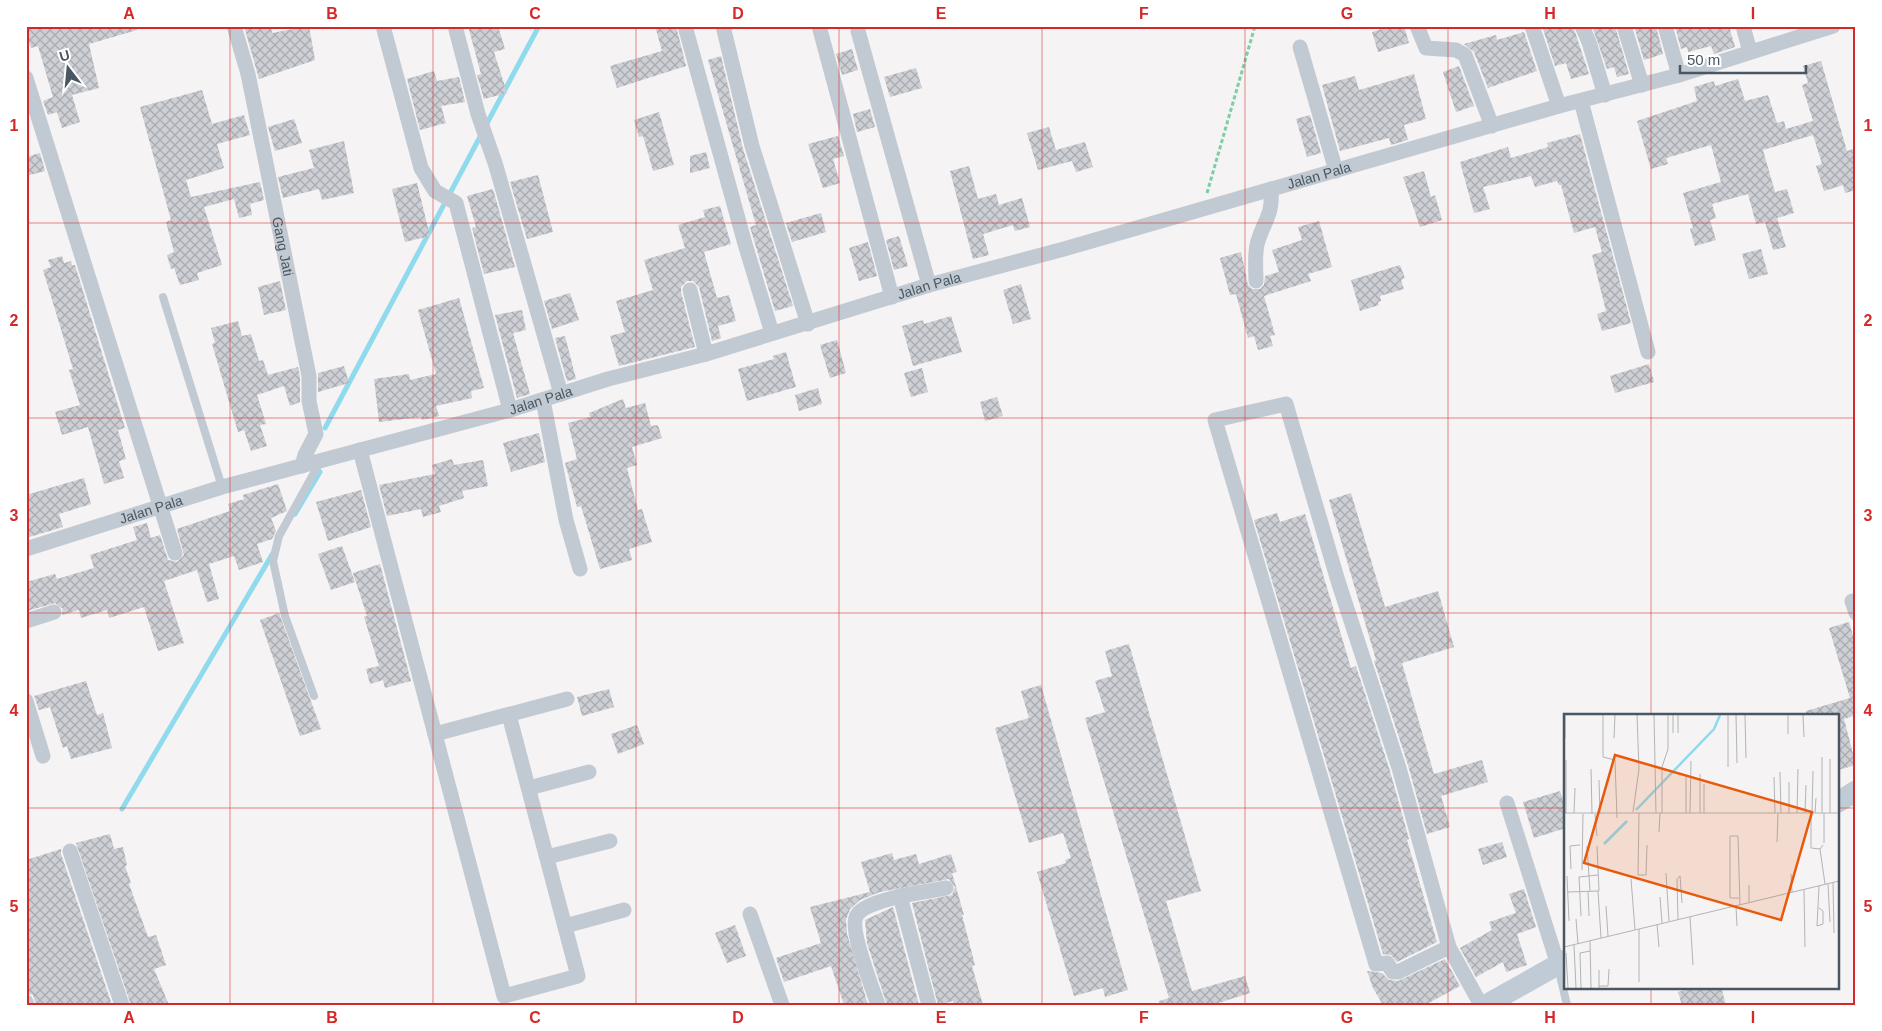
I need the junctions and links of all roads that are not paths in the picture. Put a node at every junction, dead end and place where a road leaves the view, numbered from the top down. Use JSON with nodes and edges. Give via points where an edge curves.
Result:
{"nodes":[{"id":1,"x":234,"y":26,"type":"edge"},
{"id":2,"x":383,"y":26,"type":"edge"},
{"id":3,"x":455,"y":26,"type":"edge"},
{"id":4,"x":685,"y":26,"type":"edge"},
{"id":5,"x":723,"y":26,"type":"edge"},
{"id":6,"x":819,"y":26,"type":"edge"},
{"id":7,"x":1417,"y":26,"type":"edge"},
{"id":8,"x":1532,"y":26,"type":"edge"},
{"id":9,"x":1582,"y":26,"type":"edge"},
{"id":10,"x":1624,"y":26,"type":"edge"},
{"id":11,"x":1665,"y":26,"type":"edge"},
{"id":12,"x":1743,"y":26,"type":"edge"},
{"id":13,"x":1833,"y":26,"type":"edge"},
{"id":14,"x":1817,"y":28,"type":"edge"},
{"id":15,"x":858,"y":31,"type":"dead end"},
{"id":16,"x":1300,"y":47,"type":"dead end"},
{"id":17,"x":1750,"y":52,"type":"junction"},
{"id":18,"x":1679,"y":75,"type":"junction"},
{"id":19,"x":26,"y":78,"type":"edge"},
{"id":20,"x":1642,"y":85,"type":"junction"},
{"id":21,"x":1605,"y":95,"type":"junction"},
{"id":22,"x":1581,"y":100,"type":"junction"},
{"id":23,"x":1559,"y":106,"type":"junction"},
{"id":24,"x":1492,"y":126,"type":"junction"},
{"id":25,"x":1336,"y":171,"type":"junction"},
{"id":26,"x":1271,"y":189,"type":"junction"},
{"id":27,"x":1256,"y":281,"type":"dead end"},
{"id":28,"x":929,"y":285,"type":"junction"},
{"id":29,"x":690,"y":290,"type":"dead end"},
{"id":30,"x":163,"y":297,"type":"dead end"},
{"id":31,"x":892,"y":297,"type":"junction"},
{"id":32,"x":808,"y":324,"type":"junction"},
{"id":33,"x":772,"y":333,"type":"junction"},
{"id":34,"x":1648,"y":352,"type":"dead end"},
{"id":35,"x":706,"y":354,"type":"junction"},
{"id":36,"x":561,"y":394,"type":"junction"},
{"id":37,"x":543,"y":400,"type":"junction"},
{"id":38,"x":510,"y":410,"type":"junction"},
{"id":39,"x":360,"y":450,"type":"junction"},
{"id":40,"x":321,"y":461,"type":"junction"},
{"id":41,"x":302,"y":466,"type":"junction"},
{"id":42,"x":222,"y":487,"type":"junction"},
{"id":43,"x":162,"y":506,"type":"junction"},
{"id":44,"x":26,"y":549,"type":"edge"},
{"id":45,"x":175,"y":553,"type":"dead end"},
{"id":46,"x":580,"y":569,"type":"dead end"},
{"id":47,"x":54,"y":612,"type":"dead end"},
{"id":48,"x":26,"y":620,"type":"edge"},
{"id":49,"x":314,"y":696,"type":"dead end"},
{"id":50,"x":567,"y":699,"type":"dead end"},
{"id":51,"x":26,"y":700,"type":"edge"},
{"id":52,"x":510,"y":715,"type":"junction"},
{"id":53,"x":435,"y":734,"type":"junction"},
{"id":54,"x":43,"y":756,"type":"dead end"},
{"id":55,"x":589,"y":772,"type":"dead end"},
{"id":56,"x":529,"y":788,"type":"junction"},
{"id":57,"x":1856,"y":791,"type":"edge"},
{"id":58,"x":1840,"y":801,"type":"edge"},
{"id":59,"x":1507,"y":803,"type":"dead end"},
{"id":60,"x":610,"y":841,"type":"dead end"},
{"id":61,"x":70,"y":851,"type":"dead end"},
{"id":62,"x":547,"y":857,"type":"junction"},
{"id":63,"x":946,"y":888,"type":"dead end"},
{"id":64,"x":900,"y":896,"type":"junction"},
{"id":65,"x":624,"y":910,"type":"dead end"},
{"id":66,"x":750,"y":914,"type":"dead end"},
{"id":67,"x":565,"y":926,"type":"junction"},
{"id":68,"x":1449,"y":948,"type":"junction"},
{"id":69,"x":1562,"y":962,"type":"edge"},
{"id":70,"x":1564,"y":979,"type":"edge"},
{"id":71,"x":1565,"y":988,"type":"edge"},
{"id":72,"x":122,"y":1005,"type":"edge"},
{"id":73,"x":782,"y":1005,"type":"edge"},
{"id":74,"x":878,"y":1005,"type":"edge"},
{"id":75,"x":929,"y":1005,"type":"edge"},
{"id":76,"x":1480,"y":1005,"type":"edge"},
{"id":77,"x":1486,"y":1005,"type":"edge"},
{"id":78,"x":1567,"y":1005,"type":"edge"}],
"edges":[{"from":1,"to":41,"type":"street","name":"Gang Jati","via":[[248,74],[309,376],[309,401],[316,428]]},
{"from":2,"to":38,"type":"street","via":[[421,168],[436,191],[456,203]]},
{"from":3,"to":36,"type":"street"},
{"from":4,"to":33,"type":"street"},
{"from":5,"to":32,"type":"street","via":[[752,146]]},
{"from":6,"to":31,"type":"street"},
{"from":7,"to":24,"type":"street","via":[[1426,48],[1456,50],[1465,56]]},
{"from":8,"to":23,"type":"street"},
{"from":9,"to":21,"type":"street"},
{"from":10,"to":20,"type":"street"},
{"from":11,"to":18,"type":"street"},
{"from":12,"to":17,"type":"street"},
{"from":13,"to":14,"type":"street","name":"Jalan Pala"},
{"from":14,"to":17,"type":"street","name":"Jalan Pala"},
{"from":15,"to":28,"type":"street"},
{"from":16,"to":25,"type":"street"},
{"from":17,"to":18,"type":"street","name":"Jalan Pala"},
{"from":18,"to":20,"type":"street","name":"Jalan Pala"},
{"from":19,"to":43,"type":"street"},
{"from":20,"to":21,"type":"street","name":"Jalan Pala"},
{"from":21,"to":22,"type":"street","name":"Jalan Pala"},
{"from":22,"to":23,"type":"street","name":"Jalan Pala"},
{"from":22,"to":34,"type":"street"},
{"from":23,"to":24,"type":"street","name":"Jalan Pala"},
{"from":24,"to":25,"type":"street","name":"Jalan Pala"},
{"from":25,"to":26,"type":"street","name":"Jalan Pala"},
{"from":26,"to":27,"type":"street","via":[[1270,217],[1257,244]]},
{"from":26,"to":28,"type":"street","name":"Jalan Pala"},
{"from":28,"to":31,"type":"street","name":"Jalan Pala"},
{"from":29,"to":35,"type":"street"},
{"from":30,"to":42,"type":"lane"},
{"from":31,"to":32,"type":"street","name":"Jalan Pala"},
{"from":32,"to":33,"type":"street","name":"Jalan Pala"},
{"from":33,"to":35,"type":"street","name":"Jalan Pala"},
{"from":35,"to":36,"type":"street","name":"Jalan Pala"},
{"from":36,"to":37,"type":"street","name":"Jalan Pala"},
{"from":37,"to":38,"type":"street","name":"Jalan Pala"},
{"from":37,"to":46,"type":"street","via":[[566,520]]},
{"from":38,"to":39,"type":"street","name":"Jalan Pala"},
{"from":39,"to":40,"type":"street","name":"Jalan Pala"},
{"from":39,"to":53,"type":"street"},
{"from":40,"to":41,"type":"street","name":"Jalan Pala"},
{"from":40,"to":49,"type":"lane","via":[[279,536],[274,561],[285,616]]},
{"from":41,"to":42,"type":"street","name":"Jalan Pala"},
{"from":42,"to":43,"type":"street","name":"Jalan Pala"},
{"from":43,"to":44,"type":"street","name":"Jalan Pala"},
{"from":43,"to":45,"type":"street"},
{"from":47,"to":48,"type":"street"},
{"from":50,"to":52,"type":"street"},
{"from":51,"to":54,"type":"street"},
{"from":52,"to":53,"type":"street"},
{"from":52,"to":56,"type":"street"},
{"from":53,"to":67,"type":"street","via":[[504,996],[578,976]]},
{"from":55,"to":56,"type":"street"},
{"from":56,"to":62,"type":"street"},
{"from":57,"to":58,"type":"street"},
{"from":59,"to":69,"type":"street"},
{"from":60,"to":62,"type":"street"},
{"from":61,"to":72,"type":"street"},
{"from":62,"to":67,"type":"street"},
{"from":63,"to":64,"type":"street"},
{"from":64,"to":74,"type":"street","via":[[859,912],[855,920],[856,935]]},
{"from":64,"to":75,"type":"street"},
{"from":65,"to":67,"type":"street"},
{"from":66,"to":73,"type":"street"},
{"from":68,"to":68,"type":"street","via":[[1342,580],[1286,404],[1215,420],[1376,964],[1387,963],[1393,972],[1398,972]]},
{"from":68,"to":76,"type":"street"},
{"from":69,"to":70,"type":"lane"},
{"from":69,"to":77,"type":"street"},
{"from":71,"to":78,"type":"lane"}]}
